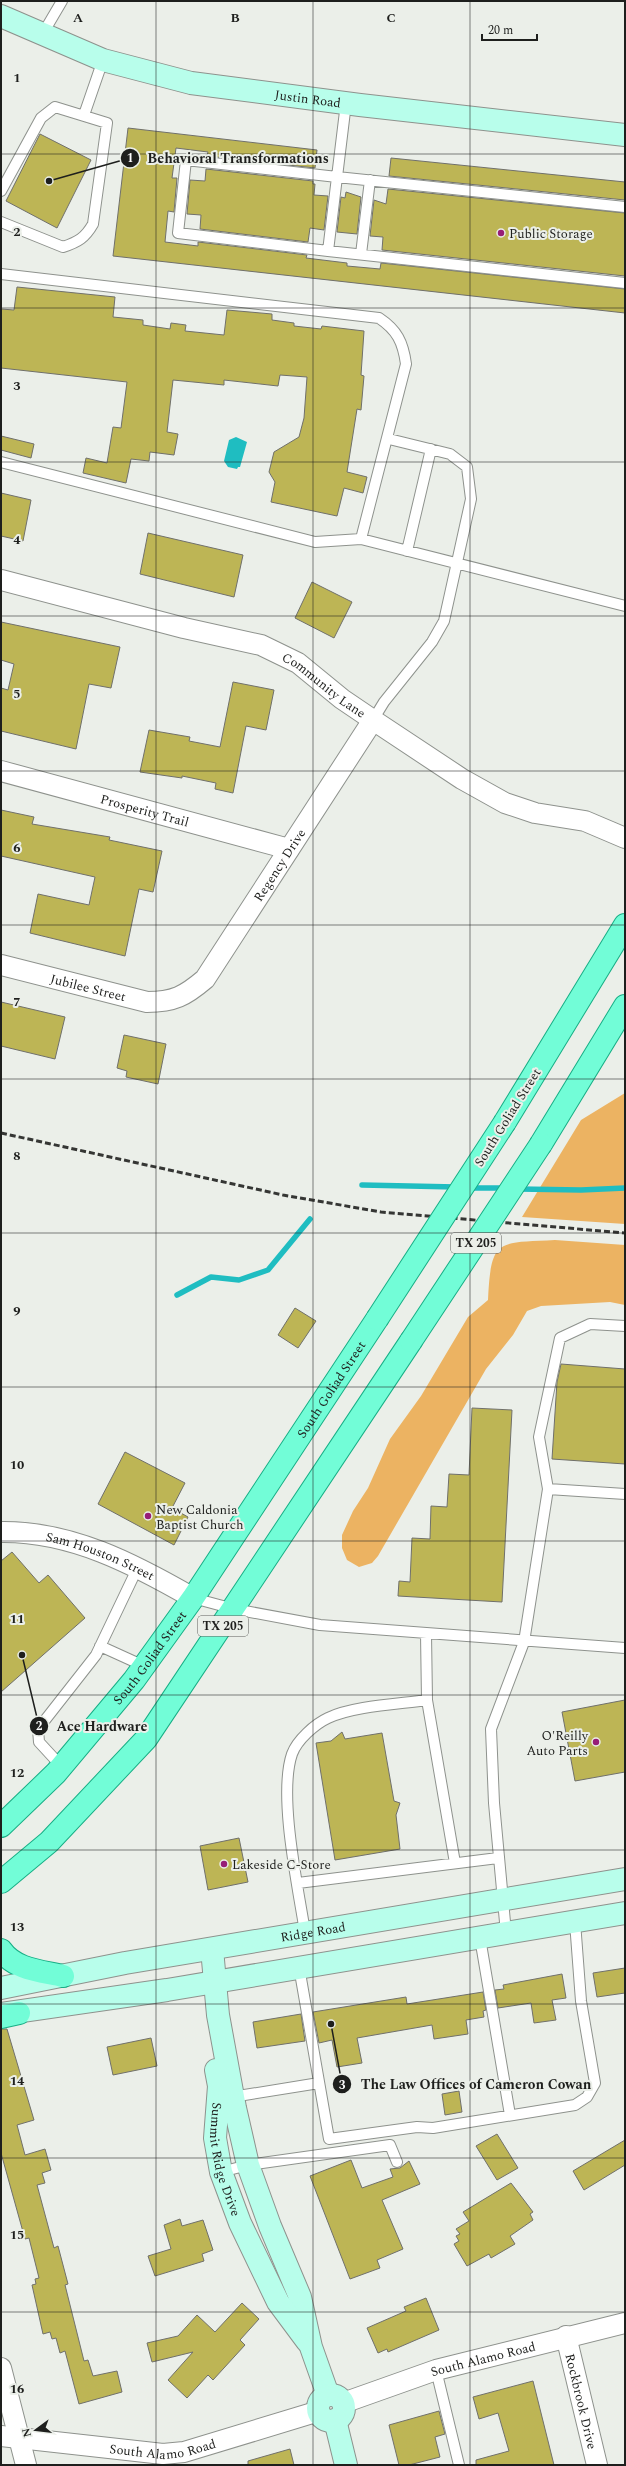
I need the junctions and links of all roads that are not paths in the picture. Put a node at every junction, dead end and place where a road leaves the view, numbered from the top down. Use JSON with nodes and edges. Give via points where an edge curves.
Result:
{"nodes":[{"id":1,"x":62,"y":1,"type":"edge"},
{"id":2,"x":1,"y":16,"type":"edge"},
{"id":3,"x":42,"y":35,"type":"junction"},
{"id":4,"x":104,"y":60,"type":"junction"},
{"id":5,"x":346,"y":103,"type":"junction"},
{"id":6,"x":84,"y":115,"type":"junction"},
{"id":7,"x":625,"y":135,"type":"edge"},
{"id":8,"x":337,"y":177,"type":"junction"},
{"id":9,"x":370,"y":180,"type":"junction"},
{"id":10,"x":1,"y":191,"type":"edge"},
{"id":11,"x":625,"y":207,"type":"edge"},
{"id":12,"x":1,"y":222,"type":"edge"},
{"id":13,"x":328,"y":251,"type":"junction"},
{"id":14,"x":361,"y":254,"type":"junction"},
{"id":15,"x":1,"y":274,"type":"edge"},
{"id":16,"x":625,"y":283,"type":"edge"},
{"id":17,"x":389,"y":439,"type":"junction"},
{"id":18,"x":431,"y":449,"type":"junction"},
{"id":19,"x":1,"y":462,"type":"edge"},
{"id":20,"x":361,"y":540,"type":"junction"},
{"id":21,"x":407,"y":551,"type":"junction"},
{"id":22,"x":458,"y":563,"type":"junction"},
{"id":23,"x":1,"y":580,"type":"edge"},
{"id":24,"x":625,"y":606,"type":"edge"},
{"id":25,"x":373,"y":720,"type":"junction"},
{"id":26,"x":1,"y":771,"type":"edge"},
{"id":27,"x":625,"y":838,"type":"edge"},
{"id":28,"x":289,"y":849,"type":"junction"},
{"id":29,"x":625,"y":925,"type":"edge"},
{"id":30,"x":1,"y":965,"type":"edge"},
{"id":31,"x":175,"y":998,"type":"joint"},
{"id":32,"x":625,"y":1006,"type":"edge"},
{"id":33,"x":625,"y":1326,"type":"edge"},
{"id":34,"x":548,"y":1489,"type":"junction"},
{"id":35,"x":625,"y":1494,"type":"edge"},
{"id":36,"x":1,"y":1532,"type":"edge"},
{"id":37,"x":138,"y":1568,"type":"junction"},
{"id":38,"x":193,"y":1598,"type":"junction"},
{"id":39,"x":234,"y":1609,"type":"junction"},
{"id":40,"x":426,"y":1634,"type":"junction"},
{"id":41,"x":524,"y":1642,"type":"junction"},
{"id":42,"x":100,"y":1646,"type":"junction"},
{"id":43,"x":625,"y":1648,"type":"edge"},
{"id":44,"x":144,"y":1666,"type":"junction"},
{"id":45,"x":427,"y":1700,"type":"junction"},
{"id":46,"x":62,"y":1767,"type":"junction"},
{"id":47,"x":1,"y":1826,"type":"edge"},
{"id":48,"x":498,"y":1858,"type":"junction"},
{"id":49,"x":455,"y":1863,"type":"junction"},
{"id":50,"x":625,"y":1879,"type":"edge"},
{"id":51,"x":298,"y":1883,"type":"junction"},
{"id":52,"x":3,"y":1885,"type":"edge"},
{"id":53,"x":502,"y":1900,"type":"junction"},
{"id":54,"x":625,"y":1913,"type":"edge"},
{"id":55,"x":575,"y":1922,"type":"junction"},
{"id":56,"x":305,"y":1932,"type":"junction"},
{"id":57,"x":506,"y":1933,"type":"junction"},
{"id":58,"x":480,"y":1938,"type":"junction"},
{"id":59,"x":1,"y":1950,"type":"edge"},
{"id":60,"x":203,"y":1951,"type":"junction"},
{"id":61,"x":299,"y":1967,"type":"junction"},
{"id":62,"x":63,"y":1976,"type":"junction"},
{"id":63,"x":208,"y":1982,"type":"junction"},
{"id":64,"x":1,"y":1988,"type":"edge"},
{"id":65,"x":7,"y":2015,"type":"edge"},
{"id":66,"x":320,"y":2083,"type":"junction"},
{"id":67,"x":226,"y":2098,"type":"junction"},
{"id":68,"x":510,"y":2115,"type":"junction"},
{"id":69,"x":397,"y":2162,"type":"dead end"},
{"id":70,"x":248,"y":2164,"type":"junction"},
{"id":71,"x":221,"y":2172,"type":"junction"},
{"id":72,"x":625,"y":2324,"type":"edge"},
{"id":73,"x":566,"y":2336,"type":"junction"},
{"id":74,"x":311,"y":2347,"type":"junction"},
{"id":75,"x":1,"y":2368,"type":"edge"},
{"id":76,"x":436,"y":2370,"type":"junction"},
{"id":77,"x":331,"y":2407,"type":"junction"},
{"id":78,"x":10,"y":2436,"type":"edge"},
{"id":79,"x":174,"y":2459,"type":"edge"},
{"id":80,"x":26,"y":2465,"type":"edge"},
{"id":81,"x":346,"y":2465,"type":"edge"},
{"id":82,"x":460,"y":2465,"type":"edge"},
{"id":83,"x":597,"y":2465,"type":"edge"}],
"edges":[{"from":1,"to":3,"type":"lane"},
{"from":2,"to":3,"type":"street","name":"Justin Road"},
{"from":3,"to":4,"type":"street","name":"Justin Road"},
{"from":4,"to":5,"type":"street","name":"Justin Road","via":[[191,83]]},
{"from":4,"to":6,"type":"lane"},
{"from":5,"to":7,"type":"street","name":"Justin Road"},
{"from":5,"to":8,"type":"lane"},
{"from":6,"to":10,"type":"lane","via":[[55,107],[41,118]]},
{"from":6,"to":12,"type":"lane","via":[[107,123],[93,224],[86,237],[63,247]]},
{"from":8,"to":9,"type":"lane"},
{"from":8,"to":13,"type":"lane"},
{"from":8,"to":13,"type":"lane","via":[[186,160],[178,233]]},
{"from":9,"to":11,"type":"lane"},
{"from":9,"to":14,"type":"lane"},
{"from":13,"to":14,"type":"lane"},
{"from":14,"to":16,"type":"lane"},
{"from":15,"to":17,"type":"lane","via":[[379,318],[391,326],[400,337],[406,364]]},
{"from":17,"to":18,"type":"lane"},
{"from":17,"to":20,"type":"lane"},
{"from":18,"to":21,"type":"lane"},
{"from":18,"to":22,"type":"lane","via":[[450,454],[466,467],[471,499]]},
{"from":19,"to":20,"type":"lane","via":[[315,542]]},
{"from":20,"to":21,"type":"lane"},
{"from":21,"to":22,"type":"lane"},
{"from":22,"to":24,"type":"lane"},
{"from":22,"to":25,"type":"lane","via":[[444,620],[432,642],[384,702]]},
{"from":23,"to":25,"type":"street","name":"Community Lane","via":[[184,628],[261,645],[298,663],[342,699]]},
{"from":25,"to":27,"type":"street","name":"Community Lane","via":[[462,779],[506,803],[536,813],[585,821]]},
{"from":25,"to":28,"type":"street","name":"Regency Drive"},
{"from":26,"to":28,"type":"street","name":"Prosperity Trail"},
{"from":28,"to":31,"type":"street","name":"Regency Drive","via":[[205,978],[186,995]]},
{"from":29,"to":38,"type":"main road","name":"South Goliad Street","number":"TX 205","bridge":true,"via":[[505,1122]]},
{"from":30,"to":31,"type":"street","name":"Jubilee Street","via":[[147,1002],[165,1002]]},
{"from":32,"to":39,"type":"main road","number":"TX 205","bridge":true,"via":[[541,1144]]},
{"from":33,"to":34,"type":"lane","via":[[590,1324],[560,1338],[539,1437]]},
{"from":34,"to":35,"type":"lane"},
{"from":34,"to":41,"type":"lane"},
{"from":36,"to":37,"type":"street","name":"Sam Houston Street","via":[[43,1535],[69,1541],[108,1554]]},
{"from":37,"to":38,"type":"street","name":"Sam Houston Street"},
{"from":37,"to":42,"type":"lane"},
{"from":38,"to":39,"type":"lane"},
{"from":38,"to":44,"type":"main road","name":"South Goliad Street","number":"TX 205"},
{"from":39,"to":40,"type":"lane","via":[[320,1625]]},
{"from":39,"to":52,"type":"main road","number":"TX 205","via":[[146,1739],[49,1842]]},
{"from":40,"to":41,"type":"lane"},
{"from":40,"to":45,"type":"lane"},
{"from":41,"to":43,"type":"lane"},
{"from":41,"to":48,"type":"lane","via":[[491,1729]]},
{"from":42,"to":44,"type":"lane"},
{"from":42,"to":46,"type":"lane","via":[[96,1655],[38,1729],[39,1742]]},
{"from":44,"to":46,"type":"main road","name":"South Goliad Street","number":"TX 205","via":[[110,1712]]},
{"from":45,"to":49,"type":"lane"},
{"from":45,"to":51,"type":"lane","via":[[341,1713],[326,1718],[300,1740],[292,1754],[286,1791]]},
{"from":46,"to":47,"type":"main road","name":"South Goliad Street","number":"TX 205"},
{"from":48,"to":49,"type":"lane"},
{"from":48,"to":53,"type":"lane"},
{"from":49,"to":51,"type":"lane"},
{"from":50,"to":53,"type":"street","name":"Ridge Road"},
{"from":51,"to":56,"type":"lane"},
{"from":53,"to":56,"type":"street","name":"Ridge Road"},
{"from":53,"to":57,"type":"lane"},
{"from":54,"to":55,"type":"street"},
{"from":55,"to":57,"type":"street"},
{"from":55,"to":68,"type":"lane","via":[[581,2001],[595,2083],[587,2097],[576,2105]]},
{"from":56,"to":60,"type":"street","name":"Ridge Road"},
{"from":57,"to":58,"type":"street"},
{"from":58,"to":61,"type":"street"},
{"from":58,"to":68,"type":"lane"},
{"from":59,"to":62,"type":"main road","via":[[6,1957],[20,1966]]},
{"from":60,"to":62,"type":"street","name":"Ridge Road"},
{"from":60,"to":63,"type":"street","name":"Summit Ridge Drive"},
{"from":61,"to":63,"type":"street"},
{"from":61,"to":66,"type":"lane"},
{"from":62,"to":64,"type":"street","name":"Ridge Road"},
{"from":63,"to":65,"type":"street"},
{"from":63,"to":67,"type":"street","name":"Summit Ridge Drive","via":[[218,2015]]},
{"from":66,"to":67,"type":"lane"},
{"from":66,"to":68,"type":"lane","via":[[329,2139],[417,2127],[433,2128]]},
{"from":67,"to":70,"type":"street","name":"Summit Ridge Drive"},
{"from":67,"to":71,"type":"street","name":"Summit Ridge Drive","via":[[216,2138]]},
{"from":69,"to":70,"type":"lane","via":[[390,2145]]},
{"from":70,"to":71,"type":"lane"},
{"from":70,"to":74,"type":"street","name":"Summit Ridge Drive","via":[[270,2226],[300,2297]]},
{"from":71,"to":74,"type":"street","name":"Summit Ridge Drive","via":[[240,2223],[278,2302]]},
{"from":72,"to":73,"type":"street","name":"South Alamo Road"},
{"from":73,"to":76,"type":"street","name":"South Alamo Road"},
{"from":73,"to":83,"type":"street","name":"Rockbrook Drive"},
{"from":74,"to":77,"type":"street","name":"Summit Ridge Drive"},
{"from":75,"to":78,"type":"street"},
{"from":76,"to":77,"type":"street","name":"South Alamo Road"},
{"from":76,"to":82,"type":"lane"},
{"from":77,"to":79,"type":"street","name":"South Alamo Road","via":[[184,2452]]},
{"from":77,"to":81,"type":"street","name":"Summit Ridge Drive"},
{"from":78,"to":79,"type":"street","name":"South Alamo Road","via":[[163,2454]]},
{"from":78,"to":80,"type":"street"}]}
